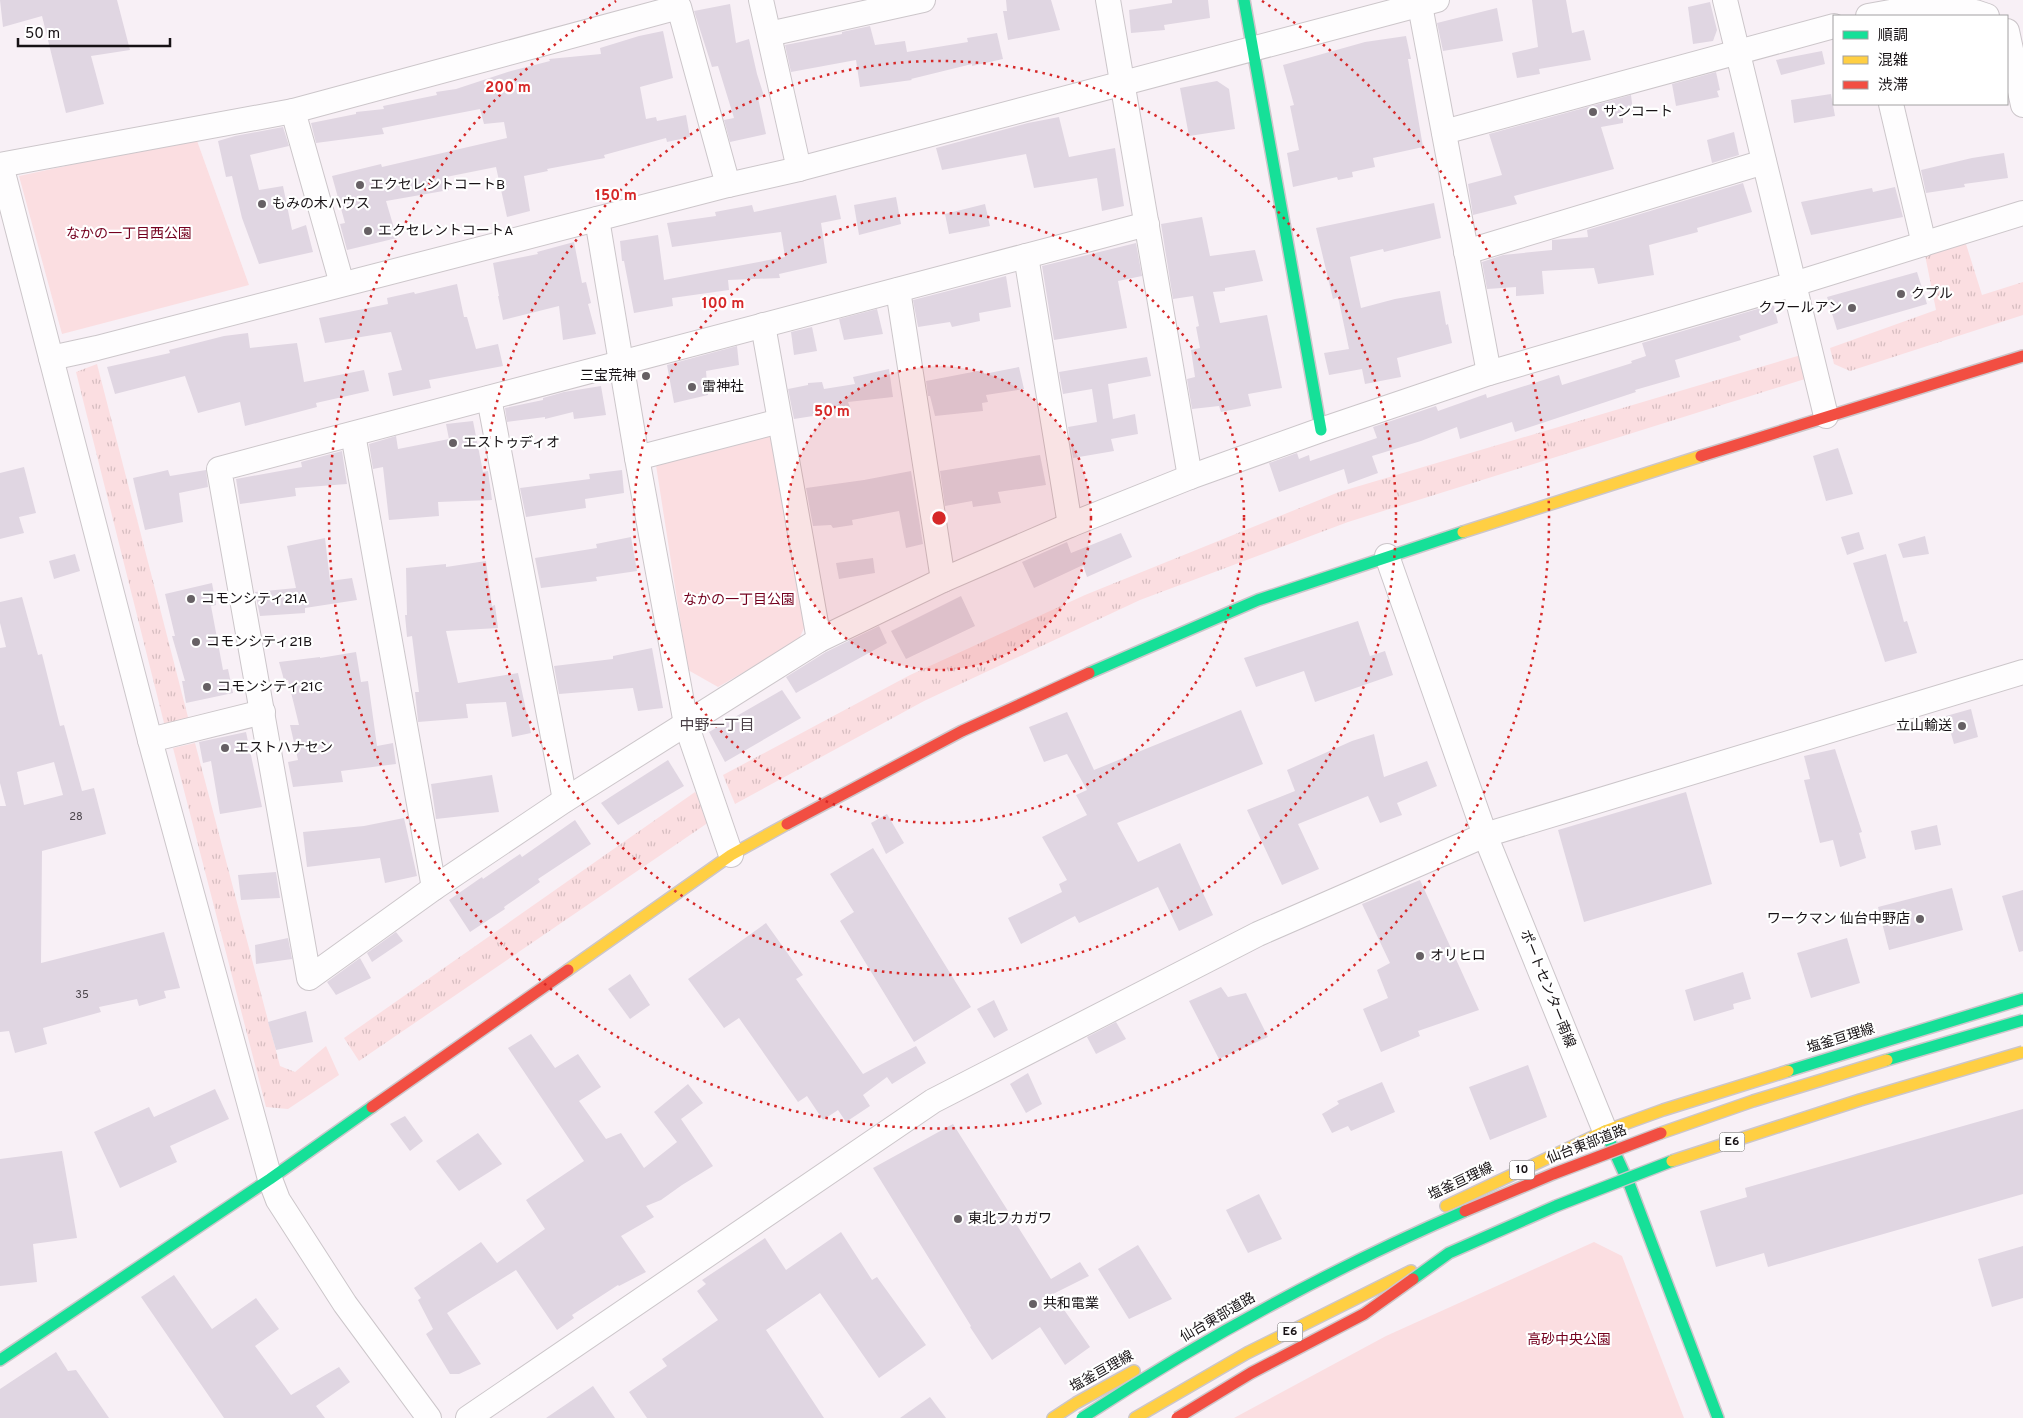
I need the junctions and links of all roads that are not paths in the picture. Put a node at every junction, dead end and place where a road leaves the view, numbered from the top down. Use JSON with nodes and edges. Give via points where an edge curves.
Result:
{"nodes":[{"id":1,"x":761,"y":0,"type":"edge"},
{"id":2,"x":923,"y":0,"type":"edge"},
{"id":3,"x":1108,"y":0,"type":"edge"},
{"id":4,"x":1244,"y":0,"type":"edge"},
{"id":5,"x":1725,"y":0,"type":"edge"},
{"id":6,"x":1425,"y":1,"type":"edge"},
{"id":7,"x":1875,"y":15,"type":"edge"},
{"id":8,"x":1984,"y":15,"type":"edge"},
{"id":9,"x":1833,"y":26,"type":"edge"},
{"id":10,"x":769,"y":34,"type":"junction"},
{"id":11,"x":2008,"y":36,"type":"edge"},
{"id":12,"x":1252,"y":48,"type":"junction"},
{"id":13,"x":1738,"y":52,"type":"junction"},
{"id":14,"x":1122,"y":82,"type":"junction"},
{"id":15,"x":1891,"y":105,"type":"edge"},
{"id":16,"x":2023,"y":105,"type":"edge"},
{"id":17,"x":293,"y":111,"type":"junction"},
{"id":18,"x":1444,"y":132,"type":"junction"},
{"id":19,"x":1764,"y":162,"type":"junction"},
{"id":20,"x":0,"y":165,"type":"edge"},
{"id":21,"x":799,"y":169,"type":"junction"},
{"id":22,"x":728,"y":185,"type":"junction"},
{"id":23,"x":2023,"y":213,"type":"edge"},
{"id":24,"x":598,"y":219,"type":"junction"},
{"id":25,"x":1147,"y":224,"type":"junction"},
{"id":26,"x":1924,"y":244,"type":"junction"},
{"id":27,"x":1466,"y":252,"type":"junction"},
{"id":28,"x":1026,"y":256,"type":"junction"},
{"id":29,"x":342,"y":284,"type":"junction"},
{"id":30,"x":1794,"y":284,"type":"junction"},
{"id":31,"x":898,"y":290,"type":"junction"},
{"id":32,"x":763,"y":325,"type":"junction"},
{"id":33,"x":2023,"y":356,"type":"edge"},
{"id":34,"x":51,"y":358,"type":"junction"},
{"id":35,"x":621,"y":363,"type":"junction"},
{"id":36,"x":1489,"y":373,"type":"junction"},
{"id":37,"x":489,"y":398,"type":"junction"},
{"id":38,"x":1826,"y":416,"type":"junction"},
{"id":39,"x":780,"y":421,"type":"junction"},
{"id":40,"x":1321,"y":430,"type":"junction"},
{"id":41,"x":353,"y":434,"type":"junction"},
{"id":42,"x":637,"y":458,"type":"junction"},
{"id":43,"x":1190,"y":477,"type":"junction"},
{"id":44,"x":1070,"y":525,"type":"junction"},
{"id":45,"x":1387,"y":556,"type":"junction"},
{"id":46,"x":942,"y":580,"type":"junction"},
{"id":47,"x":819,"y":640,"type":"junction"},
{"id":48,"x":2023,"y":672,"type":"edge"},
{"id":49,"x":262,"y":712,"type":"junction"},
{"id":50,"x":686,"y":724,"type":"junction"},
{"id":51,"x":150,"y":740,"type":"junction"},
{"id":52,"x":565,"y":800,"type":"junction"},
{"id":53,"x":1485,"y":835,"type":"junction"},
{"id":54,"x":731,"y":855,"type":"junction"},
{"id":55,"x":434,"y":888,"type":"junction"},
{"id":56,"x":2023,"y":999,"type":"edge"},
{"id":57,"x":2023,"y":1020,"type":"edge"},
{"id":58,"x":2023,"y":1052,"type":"edge"},
{"id":59,"x":2023,"y":1057,"type":"edge"},
{"id":60,"x":1605,"y":1132,"type":"junction"},
{"id":61,"x":270,"y":1179,"type":"junction"},
{"id":62,"x":1630,"y":1186,"type":"junction"},
{"id":63,"x":1439,"y":1209,"type":"dead end"},
{"id":64,"x":1413,"y":1222,"type":"dead end"},
{"id":65,"x":1493,"y":1246,"type":"dead end"},
{"id":66,"x":1448,"y":1253,"type":"junction"},
{"id":67,"x":1448,"y":1268,"type":"dead end"},
{"id":68,"x":0,"y":1360,"type":"edge"},
{"id":69,"x":429,"y":1418,"type":"edge"},
{"id":70,"x":468,"y":1418,"type":"edge"},
{"id":71,"x":1053,"y":1418,"type":"edge"},
{"id":72,"x":1082,"y":1418,"type":"edge"},
{"id":73,"x":1135,"y":1418,"type":"edge"},
{"id":74,"x":1164,"y":1418,"type":"edge"},
{"id":75,"x":1176,"y":1418,"type":"edge"},
{"id":76,"x":1718,"y":1418,"type":"edge"}],
"edges":[{"from":1,"to":10,"type":"street"},
{"from":2,"to":10,"type":"street"},
{"from":3,"to":14,"type":"street"},
{"from":4,"to":12,"type":"main road"},
{"from":5,"to":13,"type":"street"},
{"from":6,"to":12,"type":"street"},
{"from":6,"to":18,"type":"street"},
{"from":7,"to":8,"type":"street","via":[[1936,4]]},
{"from":9,"to":13,"type":"street"},
{"from":10,"to":21,"type":"street"},
{"from":11,"to":16,"type":"street"},
{"from":12,"to":14,"type":"street"},
{"from":12,"to":40,"type":"main road"},
{"from":13,"to":18,"type":"street"},
{"from":13,"to":19,"type":"street"},
{"from":14,"to":21,"type":"street"},
{"from":14,"to":25,"type":"street"},
{"from":15,"to":26,"type":"street"},
{"from":17,"to":20,"type":"street"},
{"from":17,"to":22,"type":"street","via":[[679,8]]},
{"from":17,"to":29,"type":"street"},
{"from":18,"to":27,"type":"street"},
{"from":19,"to":27,"type":"street"},
{"from":19,"to":30,"type":"street"},
{"from":20,"to":34,"type":"street"},
{"from":21,"to":22,"type":"street"},
{"from":22,"to":24,"type":"street"},
{"from":23,"to":26,"type":"street"},
{"from":24,"to":29,"type":"street"},
{"from":24,"to":35,"type":"street"},
{"from":25,"to":28,"type":"street"},
{"from":25,"to":43,"type":"street"},
{"from":26,"to":30,"type":"street"},
{"from":27,"to":36,"type":"street"},
{"from":28,"to":31,"type":"street"},
{"from":28,"to":44,"type":"street"},
{"from":29,"to":34,"type":"street"},
{"from":30,"to":36,"type":"street"},
{"from":30,"to":38,"type":"street"},
{"from":31,"to":32,"type":"street"},
{"from":31,"to":46,"type":"street"},
{"from":32,"to":35,"type":"street"},
{"from":32,"to":39,"type":"street"},
{"from":33,"to":38,"type":"main road"},
{"from":34,"to":51,"type":"street"},
{"from":35,"to":37,"type":"street"},
{"from":35,"to":42,"type":"street"},
{"from":36,"to":40,"type":"street"},
{"from":37,"to":41,"type":"street"},
{"from":37,"to":52,"type":"street"},
{"from":38,"to":45,"type":"main road"},
{"from":39,"to":42,"type":"street"},
{"from":39,"to":47,"type":"street"},
{"from":40,"to":43,"type":"street"},
{"from":41,"to":49,"type":"street","via":[[219,469]]},
{"from":41,"to":55,"type":"street"},
{"from":42,"to":50,"type":"street"},
{"from":43,"to":44,"type":"street"},
{"from":44,"to":46,"type":"street"},
{"from":45,"to":53,"type":"street","name":"ポートセンター南線"},
{"from":45,"to":54,"type":"main road","via":[[1258,600],[962,731]]},
{"from":46,"to":47,"type":"street"},
{"from":47,"to":50,"type":"street"},
{"from":48,"to":53,"type":"street"},
{"from":49,"to":51,"type":"street"},
{"from":49,"to":55,"type":"street","via":[[309,978]]},
{"from":50,"to":52,"type":"street"},
{"from":50,"to":54,"type":"street"},
{"from":51,"to":61,"type":"street"},
{"from":52,"to":55,"type":"street"},
{"from":53,"to":60,"type":"street","name":"ポートセンター南線"},
{"from":53,"to":70,"type":"street","via":[[1258,934],[933,1101]]},
{"from":54,"to":61,"type":"main road"},
{"from":56,"to":60,"type":"main road","name":"塩釜亘理線","number":"10","via":[[1672,1107]]},
{"from":57,"to":72,"type":"main road","name":"仙台東部道路","number":"E6","bridge":true,"via":[[1851,1070],[1664,1131],[1531,1183],[1428,1228],[1248,1318]]},
{"from":58,"to":66,"type":"main road","number":"E6","bridge":true,"via":[[1860,1100],[1672,1161]]},
{"from":59,"to":62,"type":"main road","via":[[1916,1086]]},
{"from":60,"to":62,"type":"main road","name":"ポートセンター南線"},
{"from":60,"to":63,"type":"main road","name":"塩釜亘理線","number":"10"},
{"from":61,"to":68,"type":"main road"},
{"from":61,"to":69,"type":"street","via":[[278,1200],[344,1304]]},
{"from":62,"to":65,"type":"main road","via":[[1573,1208]]},
{"from":62,"to":76,"type":"main road","name":"ポートセンター南線"},
{"from":64,"to":71,"type":"main road","name":"塩釜亘理線","via":[[1377,1238]]},
{"from":66,"to":73,"type":"main road","number":"E6","bridge":true,"via":[[1247,1354]]},
{"from":66,"to":75,"type":"main road","bridge":true,"via":[[1364,1314],[1251,1373]]},
{"from":67,"to":74,"type":"main road","via":[[1268,1354]]}]}
